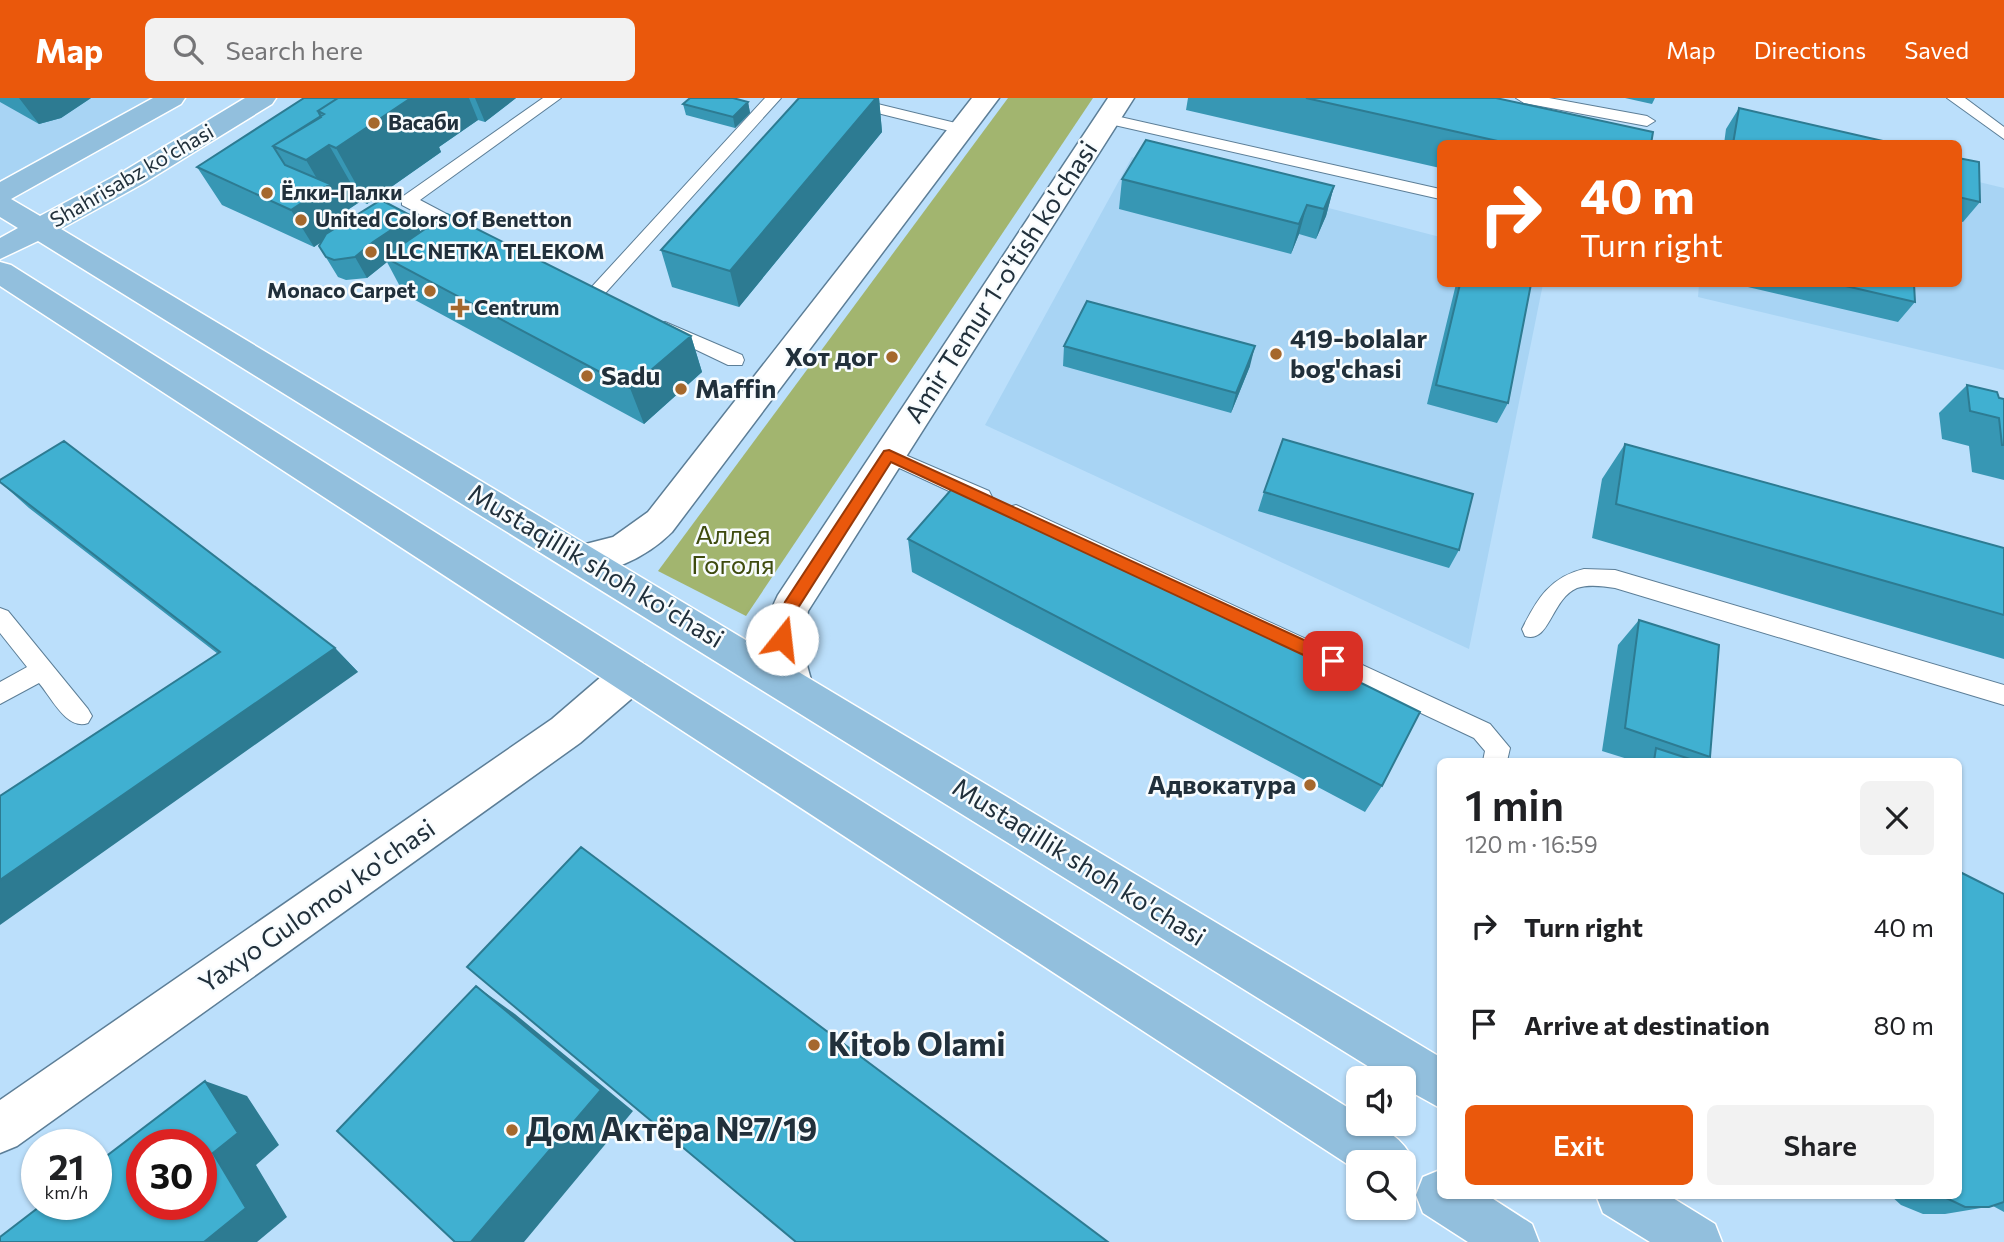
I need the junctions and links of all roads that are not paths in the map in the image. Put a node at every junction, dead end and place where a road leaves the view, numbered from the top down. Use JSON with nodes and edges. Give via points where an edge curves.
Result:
{"nodes":[{"id":1,"x":172,"y":98,"type":"edge"},
{"id":2,"x":263,"y":98,"type":"edge"},
{"id":3,"x":553,"y":98,"type":"edge"},
{"id":4,"x":773,"y":98,"type":"edge"},
{"id":5,"x":834,"y":98,"type":"edge"},
{"id":6,"x":986,"y":98,"type":"edge"},
{"id":7,"x":1524,"y":98,"type":"edge"},
{"id":8,"x":1955,"y":98,"type":"edge"},
{"id":9,"x":1114,"y":108,"type":"edge"},
{"id":10,"x":1647,"y":121,"type":"dead end"},
{"id":11,"x":962,"y":128,"type":"junction"},
{"id":12,"x":2004,"y":134,"type":"edge"},
{"id":13,"x":1437,"y":193,"type":"edge"},
{"id":14,"x":0,"y":194,"type":"edge"},
{"id":15,"x":0,"y":205,"type":"edge"},
{"id":16,"x":41,"y":229,"type":"junction"},
{"id":17,"x":488,"y":242,"type":"edge"},
{"id":18,"x":0,"y":250,"type":"edge"},
{"id":19,"x":0,"y":272,"type":"edge"},
{"id":20,"x":594,"y":295,"type":"edge"},
{"id":21,"x":653,"y":322,"type":"edge"},
{"id":22,"x":735,"y":360,"type":"dead end"},
{"id":23,"x":889,"y":455,"type":"junction"},
{"id":24,"x":583,"y":558,"type":"junction"},
{"id":25,"x":0,"y":617,"type":"edge"},
{"id":26,"x":1533,"y":629,"type":"dead end"},
{"id":27,"x":43,"y":669,"type":"junction"},
{"id":28,"x":630,"y":676,"type":"junction"},
{"id":29,"x":794,"y":687,"type":"junction"},
{"id":30,"x":0,"y":694,"type":"edge"},
{"id":31,"x":2004,"y":695,"type":"edge"},
{"id":32,"x":80,"y":716,"type":"dead end"},
{"id":33,"x":1495,"y":758,"type":"edge"},
{"id":34,"x":1437,"y":1082,"type":"edge"},
{"id":35,"x":0,"y":1129,"type":"edge"},
{"id":36,"x":1370,"y":1150,"type":"edge"},
{"id":37,"x":1416,"y":1179,"type":"edge"},
{"id":38,"x":1437,"y":1192,"type":"edge"},
{"id":39,"x":1447,"y":1199,"type":"edge"},
{"id":40,"x":1627,"y":1199,"type":"edge"},
{"id":41,"x":1514,"y":1242,"type":"edge"},
{"id":42,"x":1697,"y":1242,"type":"edge"}],
"edges":[{"from":1,"to":14,"type":"main road","name":"Shahrisabz ko'chasi"},
{"from":2,"to":16,"type":"main road","name":"Shahrisabz ko'chasi"},
{"from":3,"to":17,"type":"lane","via":[[408,201]]},
{"from":4,"to":20,"type":"lane"},
{"from":5,"to":11,"type":"lane"},
{"from":6,"to":11,"type":"street"},
{"from":7,"to":10,"type":"lane"},
{"from":8,"to":12,"type":"lane"},
{"from":9,"to":13,"type":"lane"},
{"from":9,"to":23,"type":"street","name":"Amir Temur 1-o'tish ko'chasi"},
{"from":11,"to":24,"type":"street","via":[[660,522],[629,547]]},
{"from":15,"to":16,"type":"main road","name":"Mustaqillik shoh ko'chasi"},
{"from":16,"to":18,"type":"main road","name":"Shahrisabz ko'chasi"},
{"from":16,"to":24,"type":"main road","name":"Mustaqillik shoh ko'chasi"},
{"from":19,"to":28,"type":"main road"},
{"from":21,"to":22,"type":"lane"},
{"from":23,"to":29,"type":"street","name":"Amir Temur 1-o'tish ko'chasi","via":[[787,616],[783,662]]},
{"from":23,"to":33,"type":"lane","via":[[1482,730],[1497,748]]},
{"from":24,"to":29,"type":"main road","name":"Mustaqillik shoh ko'chasi"},
{"from":25,"to":27,"type":"lane"},
{"from":26,"to":31,"type":"lane","via":[[1560,586],[1579,577],[1597,576]]},
{"from":27,"to":30,"type":"lane"},
{"from":27,"to":32,"type":"lane"},
{"from":28,"to":35,"type":"street","name":"Yaxyo Gulomov ko'chasi","via":[[566,731]]},
{"from":28,"to":36,"type":"main road"},
{"from":29,"to":34,"type":"main road","name":"Mustaqillik shoh ko'chasi"},
{"from":37,"to":38,"type":"main road"},
{"from":39,"to":41,"type":"main road"},
{"from":40,"to":42,"type":"main road"}]}
